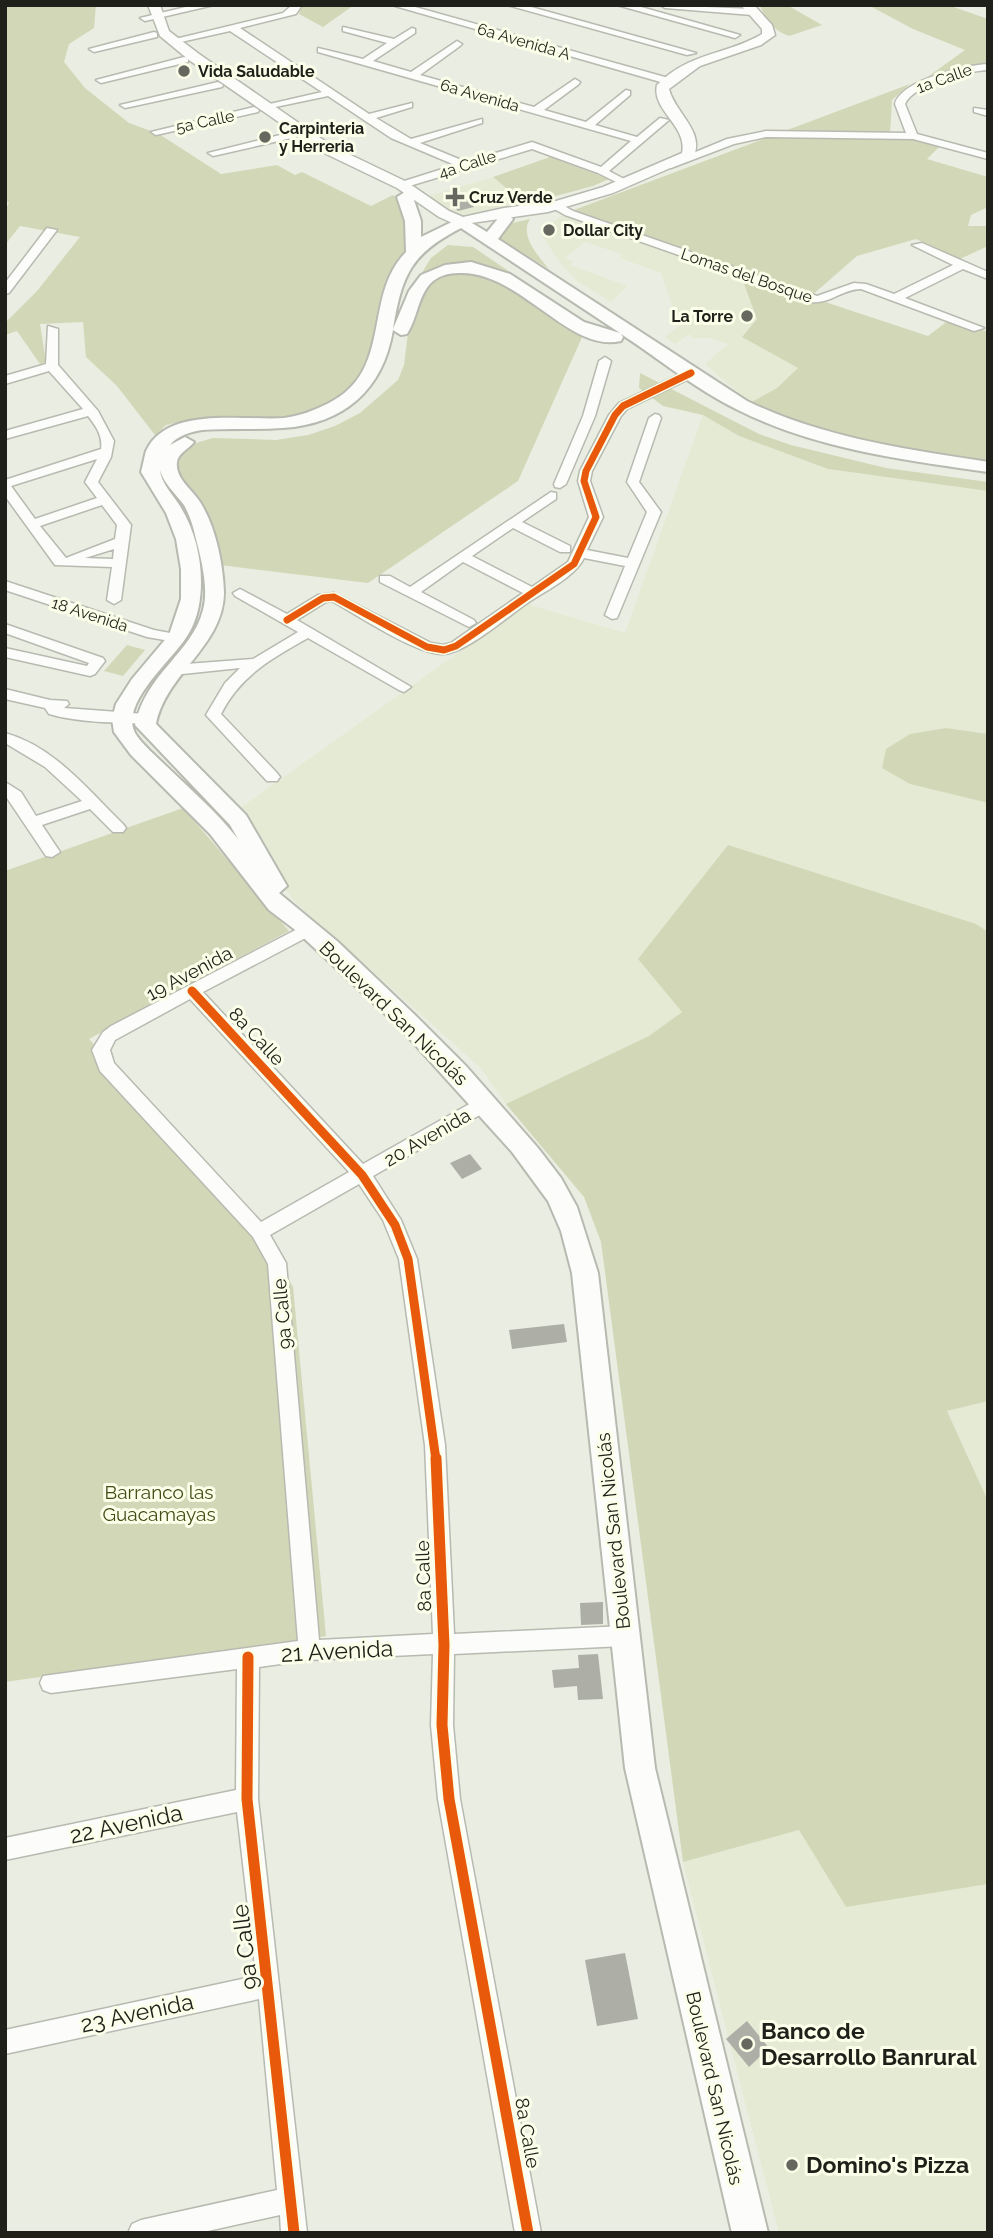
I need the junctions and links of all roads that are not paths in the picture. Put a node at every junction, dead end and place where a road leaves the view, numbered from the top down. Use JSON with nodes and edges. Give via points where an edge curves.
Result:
{"nodes":[{"id":1,"x":209,"y":5,"type":"edge"},
{"id":2,"x":512,"y":5,"type":"edge"},
{"id":3,"x":622,"y":5,"type":"edge"},
{"id":4,"x":665,"y":5,"type":"edge"},
{"id":5,"x":400,"y":6,"type":"edge"},
{"id":6,"x":714,"y":7,"type":"edge"},
{"id":7,"x":293,"y":9,"type":"edge"},
{"id":8,"x":749,"y":9,"type":"edge"},
{"id":9,"x":149,"y":11,"type":"edge"},
{"id":10,"x":695,"y":24,"type":"junction"},
{"id":11,"x":233,"y":28,"type":"junction"},
{"id":12,"x":346,"y":29,"type":"dead end"},
{"id":13,"x":412,"y":31,"type":"dead end"},
{"id":14,"x":685,"y":32,"type":"dead end"},
{"id":15,"x":735,"y":35,"type":"dead end"},
{"id":16,"x":154,"y":36,"type":"junction"},
{"id":17,"x":676,"y":39,"type":"dead end"},
{"id":18,"x":172,"y":41,"type":"junction"},
{"id":19,"x":394,"y":42,"type":"junction"},
{"id":20,"x":457,"y":44,"type":"dead end"},
{"id":21,"x":666,"y":47,"type":"junction"},
{"id":22,"x":94,"y":49,"type":"dead end"},
{"id":23,"x":323,"y":50,"type":"dead end"},
{"id":24,"x":691,"y":53,"type":"dead end"},
{"id":25,"x":184,"y":60,"type":"junction"},
{"id":26,"x":365,"y":62,"type":"junction"},
{"id":27,"x":988,"y":67,"type":"edge"},
{"id":28,"x":412,"y":76,"type":"junction"},
{"id":29,"x":101,"y":80,"type":"dead end"},
{"id":30,"x":575,"y":82,"type":"dead end"},
{"id":31,"x":665,"y":84,"type":"junction"},
{"id":32,"x":218,"y":85,"type":"junction"},
{"id":33,"x":329,"y":93,"type":"junction"},
{"id":34,"x":626,"y":93,"type":"dead end"},
{"id":35,"x":125,"y":105,"type":"dead end"},
{"id":36,"x":408,"y":105,"type":"dead end"},
{"id":37,"x":259,"y":109,"type":"junction"},
{"id":38,"x":536,"y":111,"type":"junction"},
{"id":39,"x":366,"y":118,"type":"junction"},
{"id":40,"x":664,"y":120,"type":"dead end"},
{"id":41,"x":478,"y":121,"type":"dead end"},
{"id":42,"x":587,"y":126,"type":"junction"},
{"id":43,"x":156,"y":132,"type":"dead end"},
{"id":44,"x":292,"y":135,"type":"junction"},
{"id":45,"x":913,"y":136,"type":"junction"},
{"id":46,"x":638,"y":140,"type":"junction"},
{"id":47,"x":411,"y":142,"type":"junction"},
{"id":48,"x":213,"y":153,"type":"dead end"},
{"id":49,"x":988,"y":156,"type":"edge"},
{"id":50,"x":464,"y":165,"type":"junction"},
{"id":51,"x":658,"y":169,"type":"junction"},
{"id":52,"x":602,"y":171,"type":"junction"},
{"id":53,"x":624,"y":183,"type":"junction"},
{"id":54,"x":404,"y":191,"type":"junction"},
{"id":55,"x":555,"y":205,"type":"junction"},
{"id":56,"x":505,"y":219,"type":"junction"},
{"id":57,"x":461,"y":228,"type":"junction"},
{"id":58,"x":51,"y":230,"type":"dead end"},
{"id":59,"x":490,"y":239,"type":"junction"},
{"id":60,"x":918,"y":245,"type":"dead end"},
{"id":61,"x":414,"y":252,"type":"junction"},
{"id":62,"x":962,"y":265,"type":"junction"},
{"id":63,"x":988,"y":276,"type":"edge"},
{"id":64,"x":5,"y":291,"type":"edge"},
{"id":65,"x":895,"y":298,"type":"junction"},
{"id":66,"x":978,"y":327,"type":"dead end"},
{"id":67,"x":52,"y":329,"type":"dead end"},
{"id":68,"x":401,"y":330,"type":"junction"},
{"id":69,"x":615,"y":337,"type":"junction"},
{"id":70,"x":605,"y":360,"type":"dead end"},
{"id":71,"x":52,"y":366,"type":"junction"},
{"id":72,"x":688,"y":379,"type":"junction"},
{"id":73,"x":5,"y":380,"type":"edge"},
{"id":74,"x":86,"y":405,"type":"junction"},
{"id":75,"x":655,"y":418,"type":"dead end"},
{"id":76,"x":5,"y":425,"type":"edge"},
{"id":77,"x":5,"y":435,"type":"edge"},
{"id":78,"x":105,"y":452,"type":"junction"},
{"id":79,"x":571,"y":461,"type":"junction"},
{"id":80,"x":589,"y":465,"type":"junction"},
{"id":81,"x":988,"y":467,"type":"edge"},
{"id":82,"x":988,"y":478,"type":"edge"},
{"id":83,"x":560,"y":484,"type":"dead end"},
{"id":84,"x":5,"y":486,"type":"edge"},
{"id":85,"x":551,"y":496,"type":"dead end"},
{"id":86,"x":105,"y":500,"type":"junction"},
{"id":87,"x":178,"y":519,"type":"junction"},
{"id":88,"x":513,"y":523,"type":"junction"},
{"id":89,"x":32,"y":524,"type":"junction"},
{"id":90,"x":121,"y":542,"type":"junction"},
{"id":91,"x":565,"y":549,"type":"dead end"},
{"id":92,"x":581,"y":553,"type":"junction"},
{"id":93,"x":463,"y":557,"type":"junction"},
{"id":94,"x":60,"y":562,"type":"junction"},
{"id":95,"x":633,"y":563,"type":"junction"},
{"id":96,"x":119,"y":564,"type":"junction"},
{"id":97,"x":385,"y":579,"type":"dead end"},
{"id":98,"x":5,"y":585,"type":"edge"},
{"id":99,"x":240,"y":593,"type":"dead end"},
{"id":100,"x":410,"y":593,"type":"junction"},
{"id":101,"x":534,"y":593,"type":"junction"},
{"id":102,"x":114,"y":600,"type":"dead end"},
{"id":103,"x":612,"y":615,"type":"dead end"},
{"id":104,"x":287,"y":620,"type":"junction"},
{"id":105,"x":469,"y":623,"type":"dead end"},
{"id":106,"x":5,"y":628,"type":"edge"},
{"id":107,"x":308,"y":632,"type":"junction"},
{"id":108,"x":152,"y":634,"type":"junction"},
{"id":109,"x":176,"y":638,"type":"junction"},
{"id":110,"x":5,"y":652,"type":"edge"},
{"id":111,"x":251,"y":665,"type":"junction"},
{"id":112,"x":175,"y":668,"type":"junction"},
{"id":113,"x":404,"y":687,"type":"dead end"},
{"id":114,"x":5,"y":694,"type":"edge"},
{"id":115,"x":122,"y":718,"type":"junction"},
{"id":116,"x":145,"y":719,"type":"junction"},
{"id":117,"x":13,"y":739,"type":"edge"},
{"id":118,"x":5,"y":755,"type":"edge"},
{"id":119,"x":272,"y":777,"type":"dead end"},
{"id":120,"x":5,"y":787,"type":"edge"},
{"id":121,"x":91,"y":803,"type":"junction"},
{"id":122,"x":34,"y":822,"type":"junction"},
{"id":123,"x":118,"y":828,"type":"dead end"},
{"id":124,"x":52,"y":852,"type":"dead end"},
{"id":125,"x":305,"y":926,"type":"junction"},
{"id":126,"x":192,"y":991,"type":"junction"},
{"id":127,"x":103,"y":1043,"type":"joint"},
{"id":128,"x":486,"y":1103,"type":"junction"},
{"id":129,"x":362,"y":1175,"type":"junction"},
{"id":130,"x":259,"y":1232,"type":"junction"},
{"id":131,"x":624,"y":1636,"type":"junction"},
{"id":132,"x":444,"y":1645,"type":"junction"},
{"id":133,"x":309,"y":1650,"type":"junction"},
{"id":134,"x":248,"y":1657,"type":"junction"},
{"id":135,"x":51,"y":1683,"type":"dead end"},
{"id":136,"x":247,"y":1799,"type":"junction"},
{"id":137,"x":5,"y":1849,"type":"edge"},
{"id":138,"x":269,"y":1985,"type":"junction"},
{"id":139,"x":5,"y":2042,"type":"edge"},
{"id":140,"x":290,"y":2200,"type":"junction"},
{"id":141,"x":141,"y":2233,"type":"edge"},
{"id":142,"x":294,"y":2233,"type":"edge"},
{"id":143,"x":528,"y":2233,"type":"edge"},
{"id":144,"x":750,"y":2233,"type":"edge"}],
"edges":[{"from":1,"to":9,"type":"street"},
{"from":2,"to":21,"type":"street"},
{"from":3,"to":10,"type":"street"},
{"from":4,"to":6,"type":"street"},
{"from":5,"to":31,"type":"street","name":"6a Avenida A","via":[[648,75]]},
{"from":6,"to":8,"type":"street"},
{"from":6,"to":10,"type":"street"},
{"from":7,"to":11,"type":"street"},
{"from":8,"to":31,"type":"street","via":[[770,32],[767,37],[703,60]]},
{"from":9,"to":16,"type":"street"},
{"from":9,"to":18,"type":"street"},
{"from":10,"to":14,"type":"street"},
{"from":10,"to":15,"type":"street"},
{"from":11,"to":18,"type":"street"},
{"from":11,"to":33,"type":"street"},
{"from":12,"to":19,"type":"street"},
{"from":13,"to":19,"type":"street"},
{"from":16,"to":22,"type":"street"},
{"from":16,"to":25,"type":"street"},
{"from":17,"to":21,"type":"street"},
{"from":18,"to":37,"type":"street"},
{"from":19,"to":26,"type":"street"},
{"from":20,"to":28,"type":"street"},
{"from":21,"to":24,"type":"street"},
{"from":23,"to":26,"type":"street","name":"6a Avenida"},
{"from":25,"to":29,"type":"street"},
{"from":25,"to":32,"type":"street"},
{"from":26,"to":28,"type":"street","name":"6a Avenida"},
{"from":27,"to":45,"type":"street","name":"1a Calle","via":[[968,68],[907,93],[900,104]]},
{"from":28,"to":38,"type":"street","name":"6a Avenida"},
{"from":30,"to":38,"type":"street"},
{"from":31,"to":51,"type":"street","via":[[662,95],[692,142],[688,155]]},
{"from":32,"to":35,"type":"street"},
{"from":32,"to":37,"type":"street"},
{"from":33,"to":37,"type":"street","name":"5a Calle"},
{"from":33,"to":39,"type":"street"},
{"from":34,"to":42,"type":"street"},
{"from":36,"to":39,"type":"street"},
{"from":37,"to":43,"type":"street","name":"5a Calle"},
{"from":37,"to":44,"type":"street"},
{"from":37,"to":54,"type":"street"},
{"from":38,"to":42,"type":"street","name":"6a Avenida"},
{"from":39,"to":47,"type":"street"},
{"from":40,"to":46,"type":"street"},
{"from":41,"to":47,"type":"street"},
{"from":42,"to":46,"type":"street","name":"6a Avenida"},
{"from":44,"to":48,"type":"street"},
{"from":44,"to":54,"type":"street","via":[[340,165]]},
{"from":45,"to":49,"type":"street"},
{"from":45,"to":51,"type":"street","via":[[758,135]]},
{"from":46,"to":52,"type":"street"},
{"from":47,"to":50,"type":"street"},
{"from":50,"to":52,"type":"street","name":"4a Calle","via":[[532,145]]},
{"from":50,"to":54,"type":"street","name":"4a Calle"},
{"from":51,"to":53,"type":"street"},
{"from":52,"to":53,"type":"street"},
{"from":53,"to":55,"type":"street"},
{"from":54,"to":57,"type":"street"},
{"from":54,"to":61,"type":"main road","via":[[413,221]]},
{"from":55,"to":56,"type":"street"},
{"from":55,"to":57,"type":"street","via":[[504,212]]},
{"from":55,"to":65,"type":"street","name":"Lomas del Bosque","via":[[816,300],[852,285]]},
{"from":56,"to":57,"type":"street"},
{"from":56,"to":59,"type":"main road"},
{"from":57,"to":59,"type":"main road"},
{"from":57,"to":61,"type":"main road","via":[[430,237]]},
{"from":57,"to":68,"type":"main road","via":[[421,264],[408,288]]},
{"from":57,"to":69,"type":"main road"},
{"from":58,"to":64,"type":"street"},
{"from":59,"to":72,"type":"main road"},
{"from":60,"to":62,"type":"street"},
{"from":61,"to":87,"type":"main road","via":[[394,280],[377,366],[361,391],[331,410],[285,423],[209,423],[168,435],[158,447],[150,472]]},
{"from":62,"to":63,"type":"street"},
{"from":62,"to":65,"type":"street"},
{"from":65,"to":66,"type":"street","name":"Lomas del Bosque"},
{"from":67,"to":71,"type":"street"},
{"from":68,"to":69,"type":"main road","via":[[424,281],[448,269],[470,267],[500,274],[578,326]]},
{"from":68,"to":112,"type":"main road","via":[[390,376],[371,399],[342,418],[299,432],[197,436],[171,453],[167,464],[171,476],[201,524],[215,594],[206,625]]},
{"from":69,"to":72,"type":"main road"},
{"from":70,"to":79,"type":"street","via":[[590,416]]},
{"from":71,"to":73,"type":"street"},
{"from":71,"to":74,"type":"street"},
{"from":72,"to":80,"type":"street","via":[[631,410],[618,412]]},
{"from":72,"to":81,"type":"main road","via":[[806,434],[861,449]]},
{"from":72,"to":82,"type":"main road","via":[[755,427],[798,443],[856,459]]},
{"from":74,"to":76,"type":"street"},
{"from":74,"to":77,"type":"street"},
{"from":74,"to":78,"type":"street","via":[[107,436]]},
{"from":75,"to":95,"type":"street","via":[[633,482],[654,512]]},
{"from":78,"to":84,"type":"street"},
{"from":78,"to":86,"type":"street","via":[[91,481]]},
{"from":79,"to":80,"type":"street"},
{"from":79,"to":83,"type":"street"},
{"from":80,"to":92,"type":"street","via":[[583,486],[596,517]]},
{"from":84,"to":89,"type":"street"},
{"from":85,"to":88,"type":"street"},
{"from":86,"to":89,"type":"street"},
{"from":86,"to":90,"type":"street","via":[[124,525]]},
{"from":87,"to":108,"type":"main road","via":[[183,580],[179,601],[170,626]]},
{"from":87,"to":109,"type":"main road","via":[[188,548],[191,579],[186,617]]},
{"from":88,"to":91,"type":"street"},
{"from":88,"to":93,"type":"street"},
{"from":89,"to":94,"type":"street"},
{"from":90,"to":94,"type":"street"},
{"from":90,"to":96,"type":"street"},
{"from":92,"to":95,"type":"street"},
{"from":92,"to":101,"type":"street","via":[[574,564]]},
{"from":93,"to":100,"type":"street"},
{"from":93,"to":101,"type":"street"},
{"from":94,"to":96,"type":"street"},
{"from":95,"to":103,"type":"street"},
{"from":96,"to":102,"type":"street"},
{"from":97,"to":100,"type":"street"},
{"from":98,"to":108,"type":"street","name":"18 Avenida"},
{"from":99,"to":104,"type":"street"},
{"from":100,"to":105,"type":"street"},
{"from":101,"to":104,"type":"street","via":[[444,650],[427,647],[334,597],[323,598]]},
{"from":104,"to":107,"type":"street"},
{"from":106,"to":110,"type":"street","via":[[98,661],[90,671]]},
{"from":107,"to":111,"type":"street"},
{"from":107,"to":113,"type":"street"},
{"from":108,"to":109,"type":"street","name":"18 Avenida"},
{"from":109,"to":112,"type":"main road","via":[[185,645]]},
{"from":109,"to":115,"type":"main road","via":[[136,687]]},
{"from":111,"to":112,"type":"street","via":[[220,670]]},
{"from":111,"to":119,"type":"street","via":[[230,683],[213,715]]},
{"from":112,"to":116,"type":"main road","via":[[159,688]]},
{"from":114,"to":115,"type":"street","via":[[50,705],[54,711]]},
{"from":115,"to":116,"type":"street"},
{"from":115,"to":125,"type":"main road","name":"Boulevard San Nicolás","via":[[125,732],[139,751],[219,830],[287,916]]},
{"from":116,"to":125,"type":"main road","name":"Boulevard San Nicolás","via":[[150,733],[238,820],[274,884]]},
{"from":117,"to":118,"type":"street"},
{"from":117,"to":121,"type":"street","via":[[54,767]]},
{"from":120,"to":122,"type":"street"},
{"from":121,"to":122,"type":"street"},
{"from":121,"to":123,"type":"street"},
{"from":122,"to":124,"type":"street"},
{"from":125,"to":126,"type":"street","name":"19 Avenida"},
{"from":125,"to":128,"type":"main road","name":"Boulevard San Nicolás","via":[[393,1007]]},
{"from":126,"to":127,"type":"street","name":"19 Avenida","via":[[117,1030]]},
{"from":126,"to":129,"type":"street","name":"8a Calle"},
{"from":127,"to":130,"type":"street","name":"9a Calle","via":[[106,1066]]},
{"from":128,"to":129,"type":"street","name":"20 Avenida"},
{"from":128,"to":131,"type":"main road","name":"Boulevard San Nicolás","via":[[533,1159],[564,1206],[585,1273]]},
{"from":129,"to":130,"type":"street","name":"20 Avenida"},
{"from":129,"to":132,"type":"street","name":"8a Calle","via":[[384,1202],[400,1233],[414,1292],[435,1445]]},
{"from":130,"to":133,"type":"street","name":"9a Calle","via":[[272,1252],[279,1277]]},
{"from":131,"to":132,"type":"street","name":"21 Avenida"},
{"from":131,"to":144,"type":"main road","name":"Boulevard San Nicolás","via":[[640,1768]]},
{"from":132,"to":133,"type":"street","name":"21 Avenida"},
{"from":132,"to":143,"type":"street","name":"8a Calle","via":[[442,1725],[449,1799]]},
{"from":133,"to":134,"type":"street","name":"21 Avenida"},
{"from":134,"to":135,"type":"street","name":"21 Avenida"},
{"from":134,"to":136,"type":"street","name":"9a Calle"},
{"from":136,"to":137,"type":"street","name":"22 Avenida"},
{"from":136,"to":138,"type":"street","name":"9a Calle"},
{"from":138,"to":139,"type":"street","name":"23 Avenida"},
{"from":138,"to":140,"type":"street","name":"9a Calle"},
{"from":140,"to":141,"type":"street"},
{"from":140,"to":142,"type":"street","name":"9a Calle"}]}
